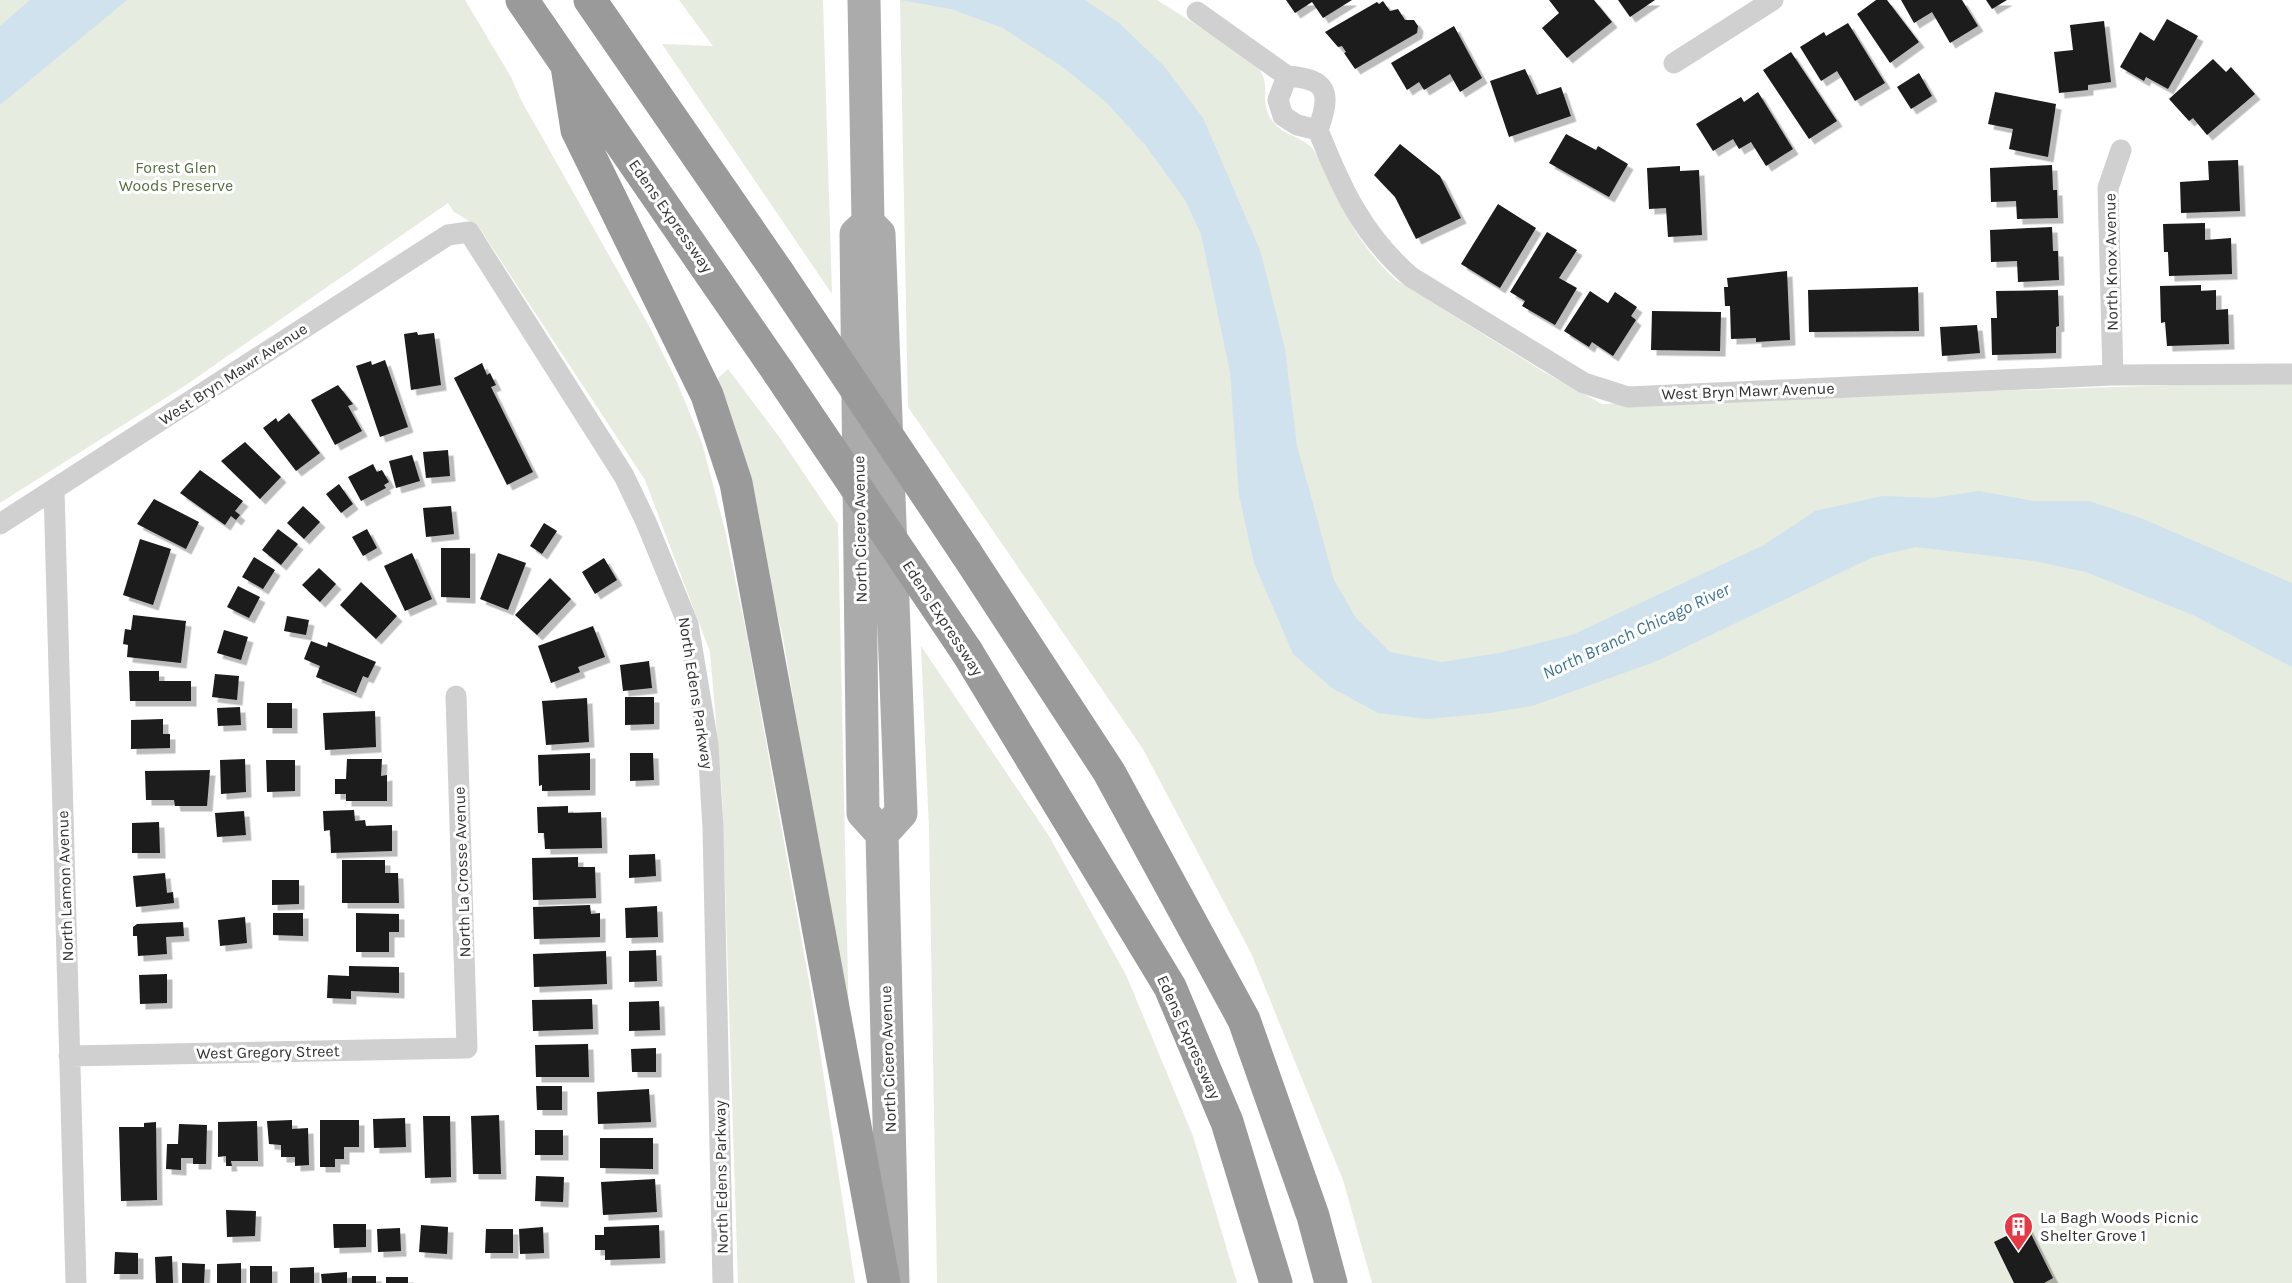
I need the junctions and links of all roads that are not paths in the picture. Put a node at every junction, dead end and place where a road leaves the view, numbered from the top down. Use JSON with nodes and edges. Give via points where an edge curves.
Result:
{"nodes":[{"id":1,"x":522,"y":0,"type":"edge"},
{"id":2,"x":590,"y":0,"type":"edge"},
{"id":3,"x":864,"y":0,"type":"edge"},
{"id":4,"x":1773,"y":0,"type":"edge"},
{"id":5,"x":1197,"y":12,"type":"dead end"},
{"id":6,"x":1674,"y":63,"type":"dead end"},
{"id":7,"x":567,"y":66,"type":"junction"},
{"id":8,"x":1287,"y":75,"type":"junction"},
{"id":9,"x":1318,"y":130,"type":"junction"},
{"id":10,"x":2121,"y":150,"type":"dead end"},
{"id":11,"x":469,"y":232,"type":"joint"},
{"id":12,"x":2292,"y":374,"type":"edge"},
{"id":13,"x":2113,"y":375,"type":"junction"},
{"id":14,"x":54,"y":489,"type":"junction"},
{"id":15,"x":0,"y":524,"type":"edge"},
{"id":16,"x":456,"y":696,"type":"dead end"},
{"id":17,"x":467,"y":1048,"type":"joint"},
{"id":18,"x":69,"y":1056,"type":"junction"},
{"id":19,"x":76,"y":1283,"type":"edge"},
{"id":20,"x":723,"y":1283,"type":"edge"},
{"id":21,"x":884,"y":1283,"type":"edge"},
{"id":22,"x":893,"y":1283,"type":"edge"},
{"id":23,"x":1276,"y":1283,"type":"edge"},
{"id":24,"x":1331,"y":1283,"type":"edge"}],
"edges":[{"from":1,"to":7,"type":"highway","name":"Edens Expressway"},
{"from":2,"to":24,"type":"highway","bridge":true,"via":[[777,271],[1109,772],[1244,1020],[1314,1216]]},
{"from":3,"to":22,"type":"main road","name":"North Cicero Avenue","via":[[868,223],[879,234],[901,813],[882,834]]},
{"from":4,"to":6,"type":"street"},
{"from":5,"to":8,"type":"street"},
{"from":7,"to":21,"type":"highway","via":[[577,130],[706,395],[736,483]]},
{"from":7,"to":23,"type":"highway","name":"Edens Expressway","bridge":true,"via":[[967,652],[1170,987],[1227,1122]]},
{"from":8,"to":9,"type":"street","via":[[1278,100],[1283,116],[1297,126]]},
{"from":8,"to":9,"type":"street","via":[[1313,80],[1324,90],[1326,105]]},
{"from":9,"to":13,"type":"street","name":"West Bryn Mawr Avenue","via":[[1351,206],[1386,256],[1411,277],[1584,383],[1628,396]]},
{"from":10,"to":13,"type":"street","name":"North Knox Avenue","via":[[2108,188]]},
{"from":11,"to":14,"type":"street","name":"West Bryn Mawr Avenue","via":[[448,235]]},
{"from":11,"to":20,"type":"street","name":"North Edens Parkway","via":[[624,476],[688,624],[708,744],[713,828]]},
{"from":12,"to":13,"type":"street","name":"West Bryn Mawr Avenue"},
{"from":14,"to":15,"type":"street","name":"West Bryn Mawr Avenue"},
{"from":14,"to":18,"type":"street","name":"North Lamon Avenue"},
{"from":16,"to":17,"type":"street","name":"North La Crosse Avenue"},
{"from":17,"to":18,"type":"street","name":"West Gregory Street"},
{"from":18,"to":19,"type":"street","name":"North Lamon Avenue"}]}
